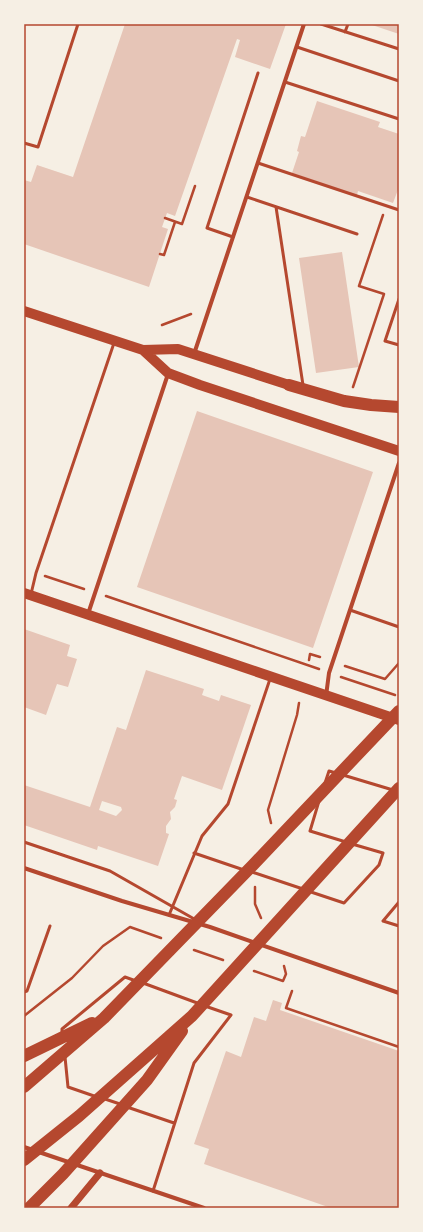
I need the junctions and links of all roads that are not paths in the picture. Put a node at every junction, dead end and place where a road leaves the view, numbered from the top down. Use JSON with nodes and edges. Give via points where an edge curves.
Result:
{"nodes":[{"id":1,"x":78,"y":24,"type":"edge"},
{"id":2,"x":304,"y":24,"type":"edge"},
{"id":3,"x":321,"y":24,"type":"edge"},
{"id":4,"x":348,"y":24,"type":"edge"},
{"id":5,"x":345,"y":32,"type":"junction"},
{"id":6,"x":297,"y":47,"type":"junction"},
{"id":7,"x":399,"y":49,"type":"edge"},
{"id":8,"x":258,"y":73,"type":"dead end"},
{"id":9,"x":399,"y":81,"type":"edge"},
{"id":10,"x":285,"y":82,"type":"junction"},
{"id":11,"x":399,"y":119,"type":"edge"},
{"id":12,"x":24,"y":143,"type":"edge"},
{"id":13,"x":258,"y":163,"type":"junction"},
{"id":14,"x":246,"y":197,"type":"junction"},
{"id":15,"x":276,"y":207,"type":"junction"},
{"id":16,"x":399,"y":210,"type":"edge"},
{"id":17,"x":357,"y":234,"type":"dead end"},
{"id":18,"x":233,"y":237,"type":"junction"},
{"id":19,"x":399,"y":299,"type":"edge"},
{"id":20,"x":24,"y":311,"type":"edge"},
{"id":21,"x":114,"y":341,"type":"junction"},
{"id":22,"x":399,"y":345,"type":"edge"},
{"id":23,"x":143,"y":350,"type":"junction"},
{"id":24,"x":194,"y":354,"type":"junction"},
{"id":25,"x":168,"y":373,"type":"junction"},
{"id":26,"x":289,"y":385,"type":"joint"},
{"id":27,"x":303,"y":390,"type":"junction"},
{"id":28,"x":399,"y":407,"type":"edge"},
{"id":29,"x":399,"y":451,"type":"edge"},
{"id":30,"x":399,"y":463,"type":"edge"},
{"id":31,"x":27,"y":594,"type":"edge"},
{"id":32,"x":350,"y":610,"type":"junction"},
{"id":33,"x":88,"y":614,"type":"junction"},
{"id":34,"x":399,"y":627,"type":"edge"},
{"id":35,"x":270,"y":677,"type":"junction"},
{"id":36,"x":326,"y":696,"type":"junction"},
{"id":37,"x":399,"y":711,"type":"edge"},
{"id":38,"x":399,"y":720,"type":"edge"},
{"id":39,"x":399,"y":788,"type":"edge"},
{"id":40,"x":399,"y":792,"type":"edge"},
{"id":41,"x":24,"y":842,"type":"edge"},
{"id":42,"x":194,"y":853,"type":"junction"},
{"id":43,"x":24,"y":868,"type":"edge"},
{"id":44,"x":399,"y":902,"type":"edge"},
{"id":45,"x":172,"y":906,"type":"junction"},
{"id":46,"x":169,"y":915,"type":"junction"},
{"id":47,"x":50,"y":926,"type":"dead end"},
{"id":48,"x":399,"y":926,"type":"edge"},
{"id":49,"x":210,"y":927,"type":"junction"},
{"id":50,"x":24,"y":992,"type":"edge"},
{"id":51,"x":399,"y":993,"type":"edge"},
{"id":52,"x":192,"y":1016,"type":"junction"},
{"id":53,"x":104,"y":1018,"type":"junction"},
{"id":54,"x":24,"y":1056,"type":"edge"},
{"id":55,"x":24,"y":1087,"type":"edge"},
{"id":56,"x":174,"y":1123,"type":"junction"},
{"id":57,"x":24,"y":1147,"type":"edge"},
{"id":58,"x":24,"y":1160,"type":"edge"},
{"id":59,"x":100,"y":1173,"type":"junction"},
{"id":60,"x":153,"y":1191,"type":"junction"},
{"id":61,"x":29,"y":1208,"type":"edge"},
{"id":62,"x":71,"y":1208,"type":"edge"},
{"id":63,"x":204,"y":1208,"type":"edge"}],
"edges":[{"from":1,"to":12,"type":"lane","via":[[38,148]]},
{"from":2,"to":6,"type":"street"},
{"from":3,"to":5,"type":"lane"},
{"from":4,"to":5,"type":"lane"},
{"from":5,"to":7,"type":"lane"},
{"from":6,"to":9,"type":"lane"},
{"from":6,"to":10,"type":"street"},
{"from":8,"to":18,"type":"lane","via":[[207,228]]},
{"from":10,"to":11,"type":"lane"},
{"from":10,"to":13,"type":"street"},
{"from":13,"to":14,"type":"street"},
{"from":13,"to":16,"type":"lane"},
{"from":14,"to":15,"type":"lane"},
{"from":14,"to":18,"type":"street"},
{"from":15,"to":17,"type":"lane"},
{"from":15,"to":27,"type":"lane"},
{"from":18,"to":24,"type":"street"},
{"from":19,"to":22,"type":"lane","via":[[385,341]]},
{"from":20,"to":21,"type":"main road"},
{"from":21,"to":23,"type":"main road"},
{"from":21,"to":31,"type":"lane"},
{"from":23,"to":24,"type":"main road","via":[[178,349]]},
{"from":23,"to":25,"type":"main road"},
{"from":24,"to":26,"type":"main road"},
{"from":25,"to":29,"type":"main road"},
{"from":25,"to":33,"type":"street"},
{"from":26,"to":27,"type":"highway"},
{"from":27,"to":28,"type":"highway","via":[[344,401]]},
{"from":30,"to":32,"type":"street"},
{"from":31,"to":33,"type":"main road"},
{"from":32,"to":34,"type":"lane"},
{"from":32,"to":36,"type":"street","via":[[329,673]]},
{"from":33,"to":35,"type":"main road"},
{"from":35,"to":36,"type":"main road"},
{"from":35,"to":42,"type":"lane","via":[[228,804],[202,836]]},
{"from":36,"to":38,"type":"main road"},
{"from":37,"to":53,"type":"highway"},
{"from":39,"to":52,"type":"highway"},
{"from":40,"to":42,"type":"lane","via":[[329,771],[310,831],[383,853],[379,865],[344,903]]},
{"from":41,"to":45,"type":"lane","via":[[110,871]]},
{"from":42,"to":45,"type":"lane"},
{"from":43,"to":46,"type":"street"},
{"from":44,"to":48,"type":"lane","via":[[383,921]]},
{"from":45,"to":46,"type":"lane"},
{"from":45,"to":49,"type":"lane"},
{"from":46,"to":49,"type":"street"},
{"from":47,"to":50,"type":"lane","via":[[27,991]]},
{"from":49,"to":51,"type":"street"},
{"from":52,"to":58,"type":"highway","via":[[90,1107]]},
{"from":52,"to":61,"type":"highway","via":[[147,1080]]},
{"from":53,"to":54,"type":"highway"},
{"from":53,"to":55,"type":"highway"},
{"from":56,"to":56,"type":"lane","via":[[194,1063],[231,1015],[125,977],[62,1029],[68,1087]]},
{"from":56,"to":60,"type":"lane"},
{"from":57,"to":59,"type":"street"},
{"from":59,"to":60,"type":"street"},
{"from":59,"to":62,"type":"street"},
{"from":60,"to":63,"type":"street"}]}
